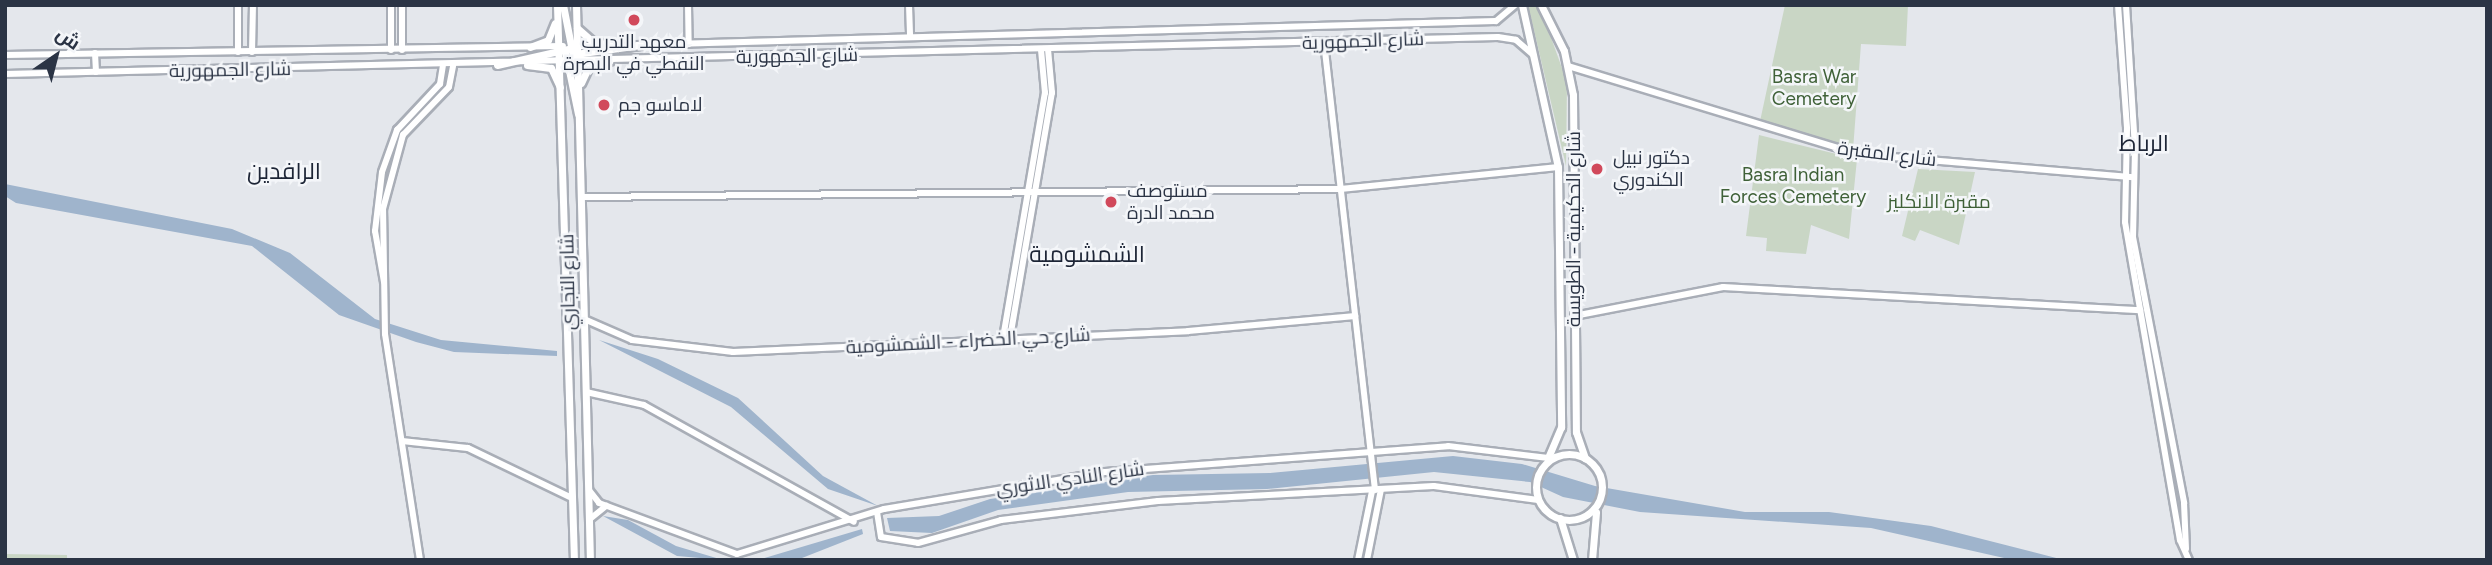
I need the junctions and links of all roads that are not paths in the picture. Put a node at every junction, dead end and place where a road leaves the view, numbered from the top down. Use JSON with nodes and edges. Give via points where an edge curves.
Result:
{"nodes":[{"id":1,"x":239,"y":5,"type":"edge"},
{"id":2,"x":253,"y":5,"type":"edge"},
{"id":3,"x":391,"y":5,"type":"edge"},
{"id":4,"x":402,"y":5,"type":"edge"},
{"id":5,"x":557,"y":5,"type":"edge"},
{"id":6,"x":563,"y":5,"type":"edge"},
{"id":7,"x":576,"y":5,"type":"edge"},
{"id":8,"x":688,"y":5,"type":"edge"},
{"id":9,"x":909,"y":5,"type":"edge"},
{"id":10,"x":1515,"y":5,"type":"edge"},
{"id":11,"x":1522,"y":5,"type":"edge"},
{"id":12,"x":1541,"y":5,"type":"edge"},
{"id":13,"x":2118,"y":5,"type":"edge"},
{"id":14,"x":2126,"y":5,"type":"edge"},
{"id":15,"x":1496,"y":21,"type":"junction"},
{"id":16,"x":576,"y":27,"type":"junction"},
{"id":17,"x":910,"y":37,"type":"junction"},
{"id":18,"x":1498,"y":37,"type":"junction"},
{"id":19,"x":1324,"y":43,"type":"junction"},
{"id":20,"x":689,"y":44,"type":"junction"},
{"id":21,"x":711,"y":44,"type":"junction"},
{"id":22,"x":640,"y":45,"type":"junction"},
{"id":23,"x":612,"y":46,"type":"junction"},
{"id":24,"x":530,"y":47,"type":"junction"},
{"id":25,"x":391,"y":50,"type":"junction"},
{"id":26,"x":402,"y":50,"type":"junction"},
{"id":27,"x":1044,"y":50,"type":"junction"},
{"id":28,"x":238,"y":52,"type":"junction"},
{"id":29,"x":252,"y":52,"type":"junction"},
{"id":30,"x":95,"y":53,"type":"junction"},
{"id":31,"x":569,"y":54,"type":"junction"},
{"id":32,"x":5,"y":55,"type":"edge"},
{"id":33,"x":712,"y":57,"type":"junction"},
{"id":34,"x":1537,"y":60,"type":"junction"},
{"id":35,"x":609,"y":61,"type":"junction"},
{"id":36,"x":453,"y":65,"type":"junction"},
{"id":37,"x":497,"y":65,"type":"junction"},
{"id":38,"x":527,"y":65,"type":"junction"},
{"id":39,"x":443,"y":66,"type":"junction"},
{"id":40,"x":1568,"y":66,"type":"junction"},
{"id":41,"x":96,"y":72,"type":"junction"},
{"id":42,"x":5,"y":74,"type":"edge"},
{"id":43,"x":430,"y":93,"type":"junction"},
{"id":44,"x":2133,"y":93,"type":"junction"},
{"id":45,"x":563,"y":94,"type":"junction"},
{"id":46,"x":2124,"y":94,"type":"junction"},
{"id":47,"x":437,"y":99,"type":"junction"},
{"id":48,"x":579,"y":101,"type":"junction"},
{"id":49,"x":581,"y":120,"type":"junction"},
{"id":50,"x":1558,"y":167,"type":"junction"},
{"id":51,"x":2125,"y":176,"type":"junction"},
{"id":52,"x":2133,"y":177,"type":"junction"},
{"id":53,"x":1341,"y":189,"type":"junction"},
{"id":54,"x":1032,"y":192,"type":"junction"},
{"id":55,"x":583,"y":197,"type":"junction"},
{"id":56,"x":1573,"y":213,"type":"junction"},
{"id":57,"x":1559,"y":214,"type":"junction"},
{"id":58,"x":1559,"y":229,"type":"junction"},
{"id":59,"x":1573,"y":229,"type":"junction"},
{"id":60,"x":383,"y":277,"type":"junction"},
{"id":61,"x":2140,"y":310,"type":"junction"},
{"id":62,"x":1355,"y":316,"type":"junction"},
{"id":63,"x":1574,"y":316,"type":"junction"},
{"id":64,"x":584,"y":319,"type":"junction"},
{"id":65,"x":1007,"y":338,"type":"junction"},
{"id":66,"x":2156,"y":375,"type":"junction"},
{"id":67,"x":586,"y":392,"type":"junction"},
{"id":68,"x":402,"y":441,"type":"junction"},
{"id":69,"x":1372,"y":454,"type":"junction"},
{"id":70,"x":1548,"y":458,"type":"junction"},
{"id":71,"x":1585,"y":458,"type":"junction"},
{"id":72,"x":588,"y":488,"type":"junction"},
{"id":73,"x":1376,"y":488,"type":"junction"},
{"id":74,"x":570,"y":497,"type":"junction"},
{"id":75,"x":1538,"y":500,"type":"junction"},
{"id":76,"x":607,"y":506,"type":"junction"},
{"id":77,"x":1597,"y":508,"type":"junction"},
{"id":78,"x":877,"y":512,"type":"junction"},
{"id":79,"x":1560,"y":518,"type":"junction"},
{"id":80,"x":590,"y":519,"type":"junction"},
{"id":81,"x":854,"y":522,"type":"junction"},
{"id":82,"x":419,"y":560,"type":"edge"},
{"id":83,"x":574,"y":560,"type":"edge"},
{"id":84,"x":590,"y":560,"type":"edge"},
{"id":85,"x":1358,"y":560,"type":"edge"},
{"id":86,"x":1367,"y":560,"type":"edge"},
{"id":87,"x":1573,"y":560,"type":"edge"},
{"id":88,"x":1592,"y":560,"type":"edge"},
{"id":89,"x":2189,"y":560,"type":"edge"}],
"edges":[{"from":1,"to":28,"type":"street"},
{"from":2,"to":29,"type":"street"},
{"from":3,"to":25,"type":"street"},
{"from":4,"to":26,"type":"street"},
{"from":5,"to":24,"type":"main road","via":[[552,35]]},
{"from":5,"to":31,"type":"main road","name":"شارع التجاري"},
{"from":6,"to":31,"type":"main road"},
{"from":7,"to":16,"type":"main road","name":"شارع التجاري"},
{"from":8,"to":20,"type":"street"},
{"from":9,"to":17,"type":"street"},
{"from":10,"to":15,"type":"street"},
{"from":11,"to":34,"type":"main road","name":"شارع الحكيمية - الطويسة"},
{"from":12,"to":40,"type":"main road","name":"شارع الحكيمية - الطويسة"},
{"from":13,"to":46,"type":"street"},
{"from":14,"to":44,"type":"street"},
{"from":15,"to":17,"type":"street","name":"شارع الجمهورية"},
{"from":15,"to":18,"type":"street"},
{"from":16,"to":23,"type":"main road","via":[[589,40]]},
{"from":16,"to":31,"type":"main road","name":"شارع التجاري"},
{"from":17,"to":21,"type":"street","name":"شارع الجمهورية"},
{"from":18,"to":19,"type":"street","name":"شارع الجمهورية"},
{"from":18,"to":34,"type":"street","name":"شارع الجمهورية","via":[[1521,42]]},
{"from":19,"to":27,"type":"street","name":"شارع الجمهورية"},
{"from":19,"to":53,"type":"street"},
{"from":20,"to":21,"type":"street","name":"شارع الجمهورية"},
{"from":20,"to":22,"type":"street","name":"شارع الجمهورية"},
{"from":21,"to":33,"type":"street","via":[[706,50]]},
{"from":22,"to":23,"type":"street","name":"شارع الجمهورية"},
{"from":22,"to":31,"type":"main road"},
{"from":23,"to":31,"type":"street","name":"شارع الجمهورية"},
{"from":24,"to":26,"type":"street","name":"شارع الجمهورية"},
{"from":24,"to":31,"type":"street","name":"شارع الجمهورية"},
{"from":25,"to":26,"type":"street","name":"شارع الجمهورية"},
{"from":25,"to":29,"type":"street","name":"شارع الجمهورية"},
{"from":27,"to":33,"type":"street","name":"شارع الجمهورية"},
{"from":27,"to":54,"type":"street","via":[[1045,93]]},
{"from":28,"to":29,"type":"street","name":"شارع الجمهورية"},
{"from":28,"to":30,"type":"street","name":"شارع الجمهورية"},
{"from":30,"to":32,"type":"street","name":"شارع الجمهورية"},
{"from":30,"to":41,"type":"street"},
{"from":31,"to":35,"type":"street","name":"شارع الجمهورية"},
{"from":31,"to":37,"type":"main road"},
{"from":31,"to":38,"type":"street","name":"شارع الجمهورية"},
{"from":31,"to":45,"type":"main road","name":"شارع التجاري"},
{"from":31,"to":48,"type":"main road","name":"شارع التجاري"},
{"from":31,"to":49,"type":"main road"},
{"from":33,"to":35,"type":"street","name":"شارع الجمهورية"},
{"from":34,"to":50,"type":"main road","name":"شارع الحكيمية - الطويسة"},
{"from":35,"to":48,"type":"main road","via":[[586,70]]},
{"from":36,"to":37,"type":"street","name":"شارع الجمهورية"},
{"from":36,"to":39,"type":"street","name":"شارع الجمهورية"},
{"from":36,"to":47,"type":"street","via":[[452,83]]},
{"from":37,"to":38,"type":"street","name":"شارع الجمهورية"},
{"from":38,"to":45,"type":"main road","via":[[552,70]]},
{"from":39,"to":41,"type":"street","name":"شارع الجمهورية"},
{"from":39,"to":43,"type":"street","via":[[443,80]]},
{"from":40,"to":51,"type":"street","name":"شارع المقبرة","via":[[1857,154]]},
{"from":40,"to":56,"type":"main road","name":"شارع الحكيمية - الطويسة"},
{"from":41,"to":42,"type":"street","name":"شارع الجمهورية"},
{"from":43,"to":47,"type":"street"},
{"from":43,"to":60,"type":"street","via":[[397,130],[382,172],[375,219]]},
{"from":44,"to":46,"type":"street"},
{"from":44,"to":52,"type":"street"},
{"from":45,"to":74,"type":"main road","name":"شارع التجاري"},
{"from":46,"to":51,"type":"street"},
{"from":47,"to":60,"type":"street","via":[[403,135],[387,184]]},
{"from":48,"to":49,"type":"main road","name":"شارع التجاري"},
{"from":49,"to":55,"type":"main road","name":"شارع التجاري"},
{"from":50,"to":53,"type":"street"},
{"from":50,"to":57,"type":"main road","name":"شارع الحكيمية - الطويسة"},
{"from":51,"to":52,"type":"street","name":"شارع المقبرة"},
{"from":51,"to":61,"type":"street","via":[[2125,222]]},
{"from":52,"to":66,"type":"street","via":[[2133,237]]},
{"from":53,"to":54,"type":"street"},
{"from":53,"to":62,"type":"street"},
{"from":54,"to":55,"type":"street"},
{"from":54,"to":65,"type":"street"},
{"from":55,"to":64,"type":"main road","name":"شارع التجاري"},
{"from":56,"to":57,"type":"main road"},
{"from":56,"to":59,"type":"main road","name":"شارع الحكيمية - الطويسة"},
{"from":57,"to":58,"type":"main road","name":"شارع الحكيمية - الطويسة"},
{"from":58,"to":59,"type":"main road"},
{"from":58,"to":70,"type":"main road","name":"شارع الحكيمية - الطويسة","via":[[1561,427]]},
{"from":59,"to":63,"type":"main road","name":"شارع الحكيمية - الطويسة"},
{"from":60,"to":68,"type":"street","via":[[385,334]]},
{"from":61,"to":63,"type":"street","via":[[1723,287]]},
{"from":61,"to":66,"type":"street"},
{"from":62,"to":65,"type":"street","name":"شارع حي الخضراء - الشمشومية","via":[[1229,329]]},
{"from":62,"to":69,"type":"street"},
{"from":63,"to":71,"type":"main road","name":"شارع الحكيمية - الطويسة","via":[[1576,432]]},
{"from":64,"to":65,"type":"street","name":"شارع حي الخضراء - الشمشومية","via":[[632,340],[733,352]]},
{"from":64,"to":67,"type":"main road","name":"شارع التجاري"},
{"from":66,"to":89,"type":"street"},
{"from":67,"to":72,"type":"main road","name":"شارع التجاري"},
{"from":67,"to":81,"type":"street","via":[[644,405]]},
{"from":68,"to":74,"type":"street","via":[[468,448]]},
{"from":68,"to":82,"type":"street"},
{"from":69,"to":70,"type":"street","name":"شارع النادي الاثوري","via":[[1447,446]]},
{"from":69,"to":73,"type":"street"},
{"from":69,"to":78,"type":"street","name":"شارع النادي الاثوري","via":[[1105,472]]},
{"from":70,"to":71,"type":"main road"},
{"from":70,"to":75,"type":"main road","via":[[1536,490]]},
{"from":71,"to":77,"type":"main road","via":[[1601,484]]},
{"from":72,"to":76,"type":"street","via":[[594,500]]},
{"from":72,"to":80,"type":"main road","name":"شارع التجاري"},
{"from":73,"to":75,"type":"street","via":[[1446,487]]},
{"from":73,"to":78,"type":"street","via":[[1112,505],[1001,520],[918,542],[881,537]]},
{"from":73,"to":85,"type":"street"},
{"from":73,"to":86,"type":"street"},
{"from":74,"to":83,"type":"main road","name":"شارع التجاري"},
{"from":75,"to":79,"type":"main road"},
{"from":76,"to":80,"type":"street"},
{"from":76,"to":81,"type":"street","name":"شارع النادي الاثوري","via":[[737,554]]},
{"from":77,"to":79,"type":"main road","via":[[1582,520]]},
{"from":77,"to":88,"type":"main road"},
{"from":78,"to":81,"type":"street","name":"شارع النادي الاثوري"},
{"from":79,"to":87,"type":"main road"},
{"from":80,"to":84,"type":"main road","name":"شارع التجاري"}]}
